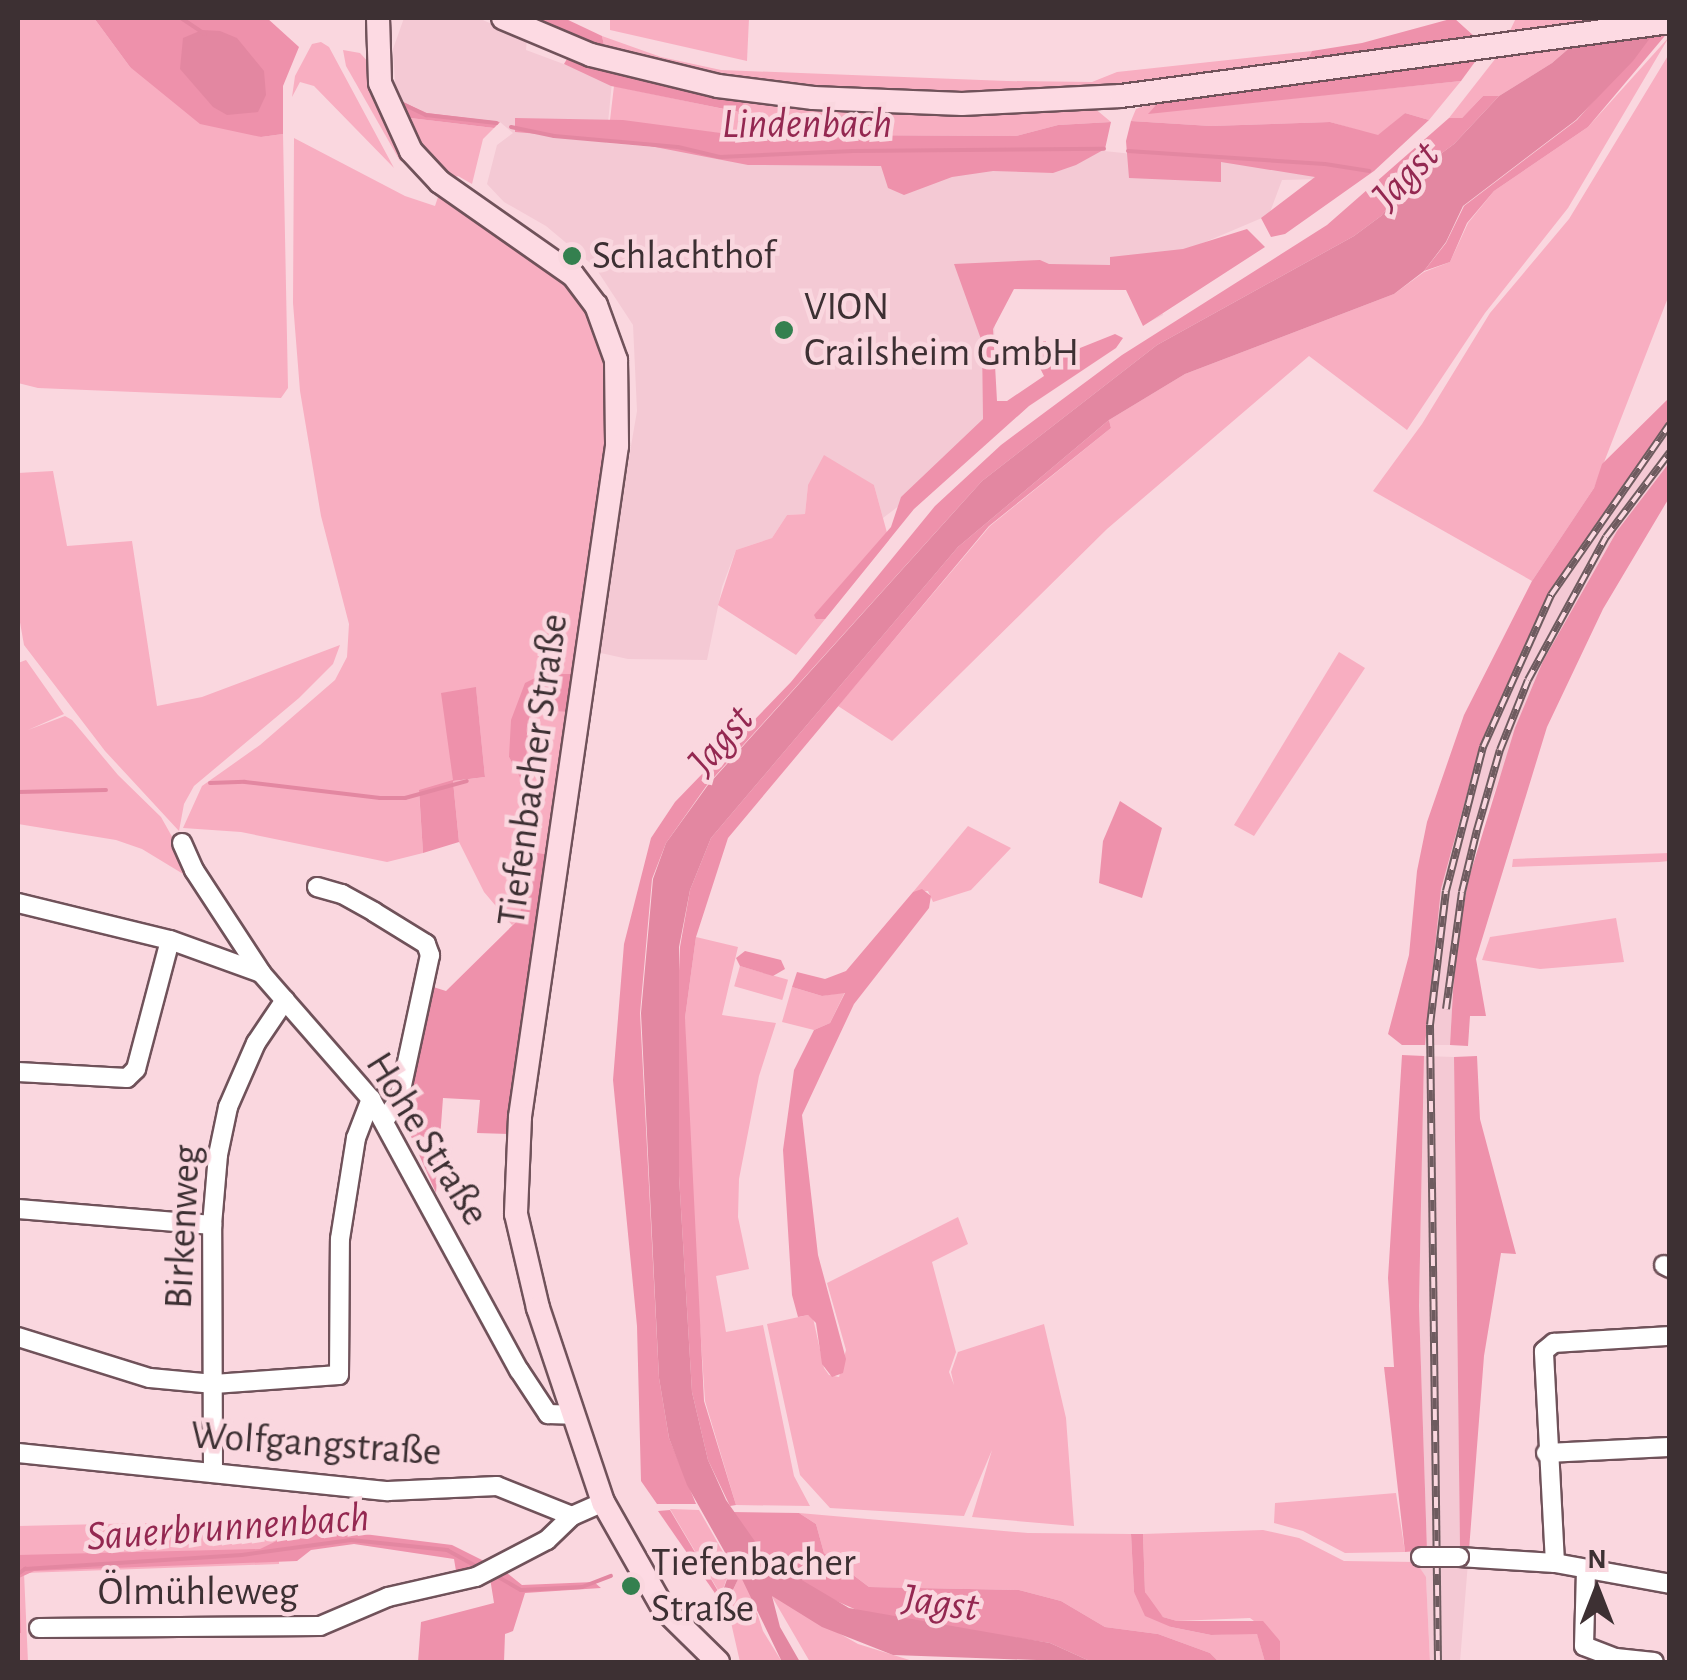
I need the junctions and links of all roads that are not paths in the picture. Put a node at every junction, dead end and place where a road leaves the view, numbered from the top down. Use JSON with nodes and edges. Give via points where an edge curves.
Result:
{"nodes":[{"id":1,"x":503,"y":18,"type":"edge"},
{"id":2,"x":383,"y":19,"type":"edge"},
{"id":3,"x":1670,"y":22,"type":"edge"},
{"id":4,"x":182,"y":843,"type":"dead end"},
{"id":5,"x":317,"y":887,"type":"dead end"},
{"id":6,"x":18,"y":903,"type":"edge"},
{"id":7,"x":170,"y":940,"type":"junction"},
{"id":8,"x":262,"y":974,"type":"junction"},
{"id":9,"x":285,"y":1000,"type":"junction"},
{"id":10,"x":18,"y":1072,"type":"edge"},
{"id":11,"x":371,"y":1099,"type":"junction"},
{"id":12,"x":384,"y":1121,"type":"junction"},
{"id":13,"x":18,"y":1209,"type":"edge"},
{"id":14,"x":212,"y":1226,"type":"junction"},
{"id":15,"x":1670,"y":1336,"type":"edge"},
{"id":16,"x":18,"y":1337,"type":"edge"},
{"id":17,"x":214,"y":1384,"type":"junction"},
{"id":18,"x":572,"y":1415,"type":"junction"},
{"id":19,"x":1670,"y":1447,"type":"edge"},
{"id":20,"x":18,"y":1453,"type":"edge"},
{"id":21,"x":1546,"y":1453,"type":"junction"},
{"id":22,"x":213,"y":1473,"type":"junction"},
{"id":23,"x":603,"y":1502,"type":"junction"},
{"id":24,"x":572,"y":1516,"type":"junction"},
{"id":25,"x":1421,"y":1557,"type":"dead end"},
{"id":26,"x":1555,"y":1563,"type":"junction"},
{"id":27,"x":1586,"y":1570,"type":"junction"},
{"id":28,"x":1670,"y":1584,"type":"edge"},
{"id":29,"x":38,"y":1628,"type":"dead end"},
{"id":30,"x":718,"y":1662,"type":"edge"},
{"id":31,"x":1654,"y":1662,"type":"edge"}],
"edges":[{"from":1,"to":3,"type":"main road","via":[[654,74],[812,98],[962,104],[1121,96]]},
{"from":2,"to":18,"type":"main road","name":"Tiefenbacher Straße","via":[[380,83],[391,114],[428,172],[573,274],[596,305],[616,360],[615,464],[516,1168],[521,1244]]},
{"from":4,"to":8,"type":"street","name":"Hohe Straße"},
{"from":5,"to":12,"type":"street","via":[[342,894],[413,936],[430,955],[399,1099]]},
{"from":6,"to":7,"type":"street"},
{"from":7,"to":8,"type":"street"},
{"from":7,"to":10,"type":"street","via":[[136,1069],[127,1078]]},
{"from":8,"to":9,"type":"street","name":"Hohe Straße"},
{"from":9,"to":11,"type":"street","name":"Hohe Straße"},
{"from":9,"to":14,"type":"street","name":"Birkenweg","via":[[256,1043],[228,1107]]},
{"from":11,"to":12,"type":"street","name":"Hohe Straße"},
{"from":11,"to":17,"type":"street","via":[[356,1138],[340,1239],[339,1374]]},
{"from":12,"to":18,"type":"street","name":"Hohe Straße","via":[[519,1370],[548,1414]]},
{"from":13,"to":14,"type":"street"},
{"from":14,"to":17,"type":"street","name":"Birkenweg"},
{"from":15,"to":21,"type":"street","via":[[1548,1346]]},
{"from":16,"to":17,"type":"street","via":[[109,1369]]},
{"from":17,"to":22,"type":"street","name":"Birkenweg"},
{"from":18,"to":23,"type":"main road","name":"Tiefenbacher Straße"},
{"from":19,"to":21,"type":"street"},
{"from":20,"to":22,"type":"street","name":"Wolfgangstraße"},
{"from":21,"to":26,"type":"street"},
{"from":22,"to":24,"type":"street","name":"Wolfgangstraße","via":[[388,1490],[496,1486]]},
{"from":23,"to":24,"type":"street"},
{"from":23,"to":30,"type":"main road","name":"Tiefenbacher Straße","via":[[663,1608]]},
{"from":24,"to":29,"type":"street","name":"Ölmühleweg","via":[[547,1540],[476,1577],[388,1597],[320,1626]]},
{"from":25,"to":26,"type":"street","bridge":true},
{"from":26,"to":27,"type":"street"},
{"from":27,"to":28,"type":"street"},
{"from":27,"to":31,"type":"street","via":[[1584,1646]]}]}
